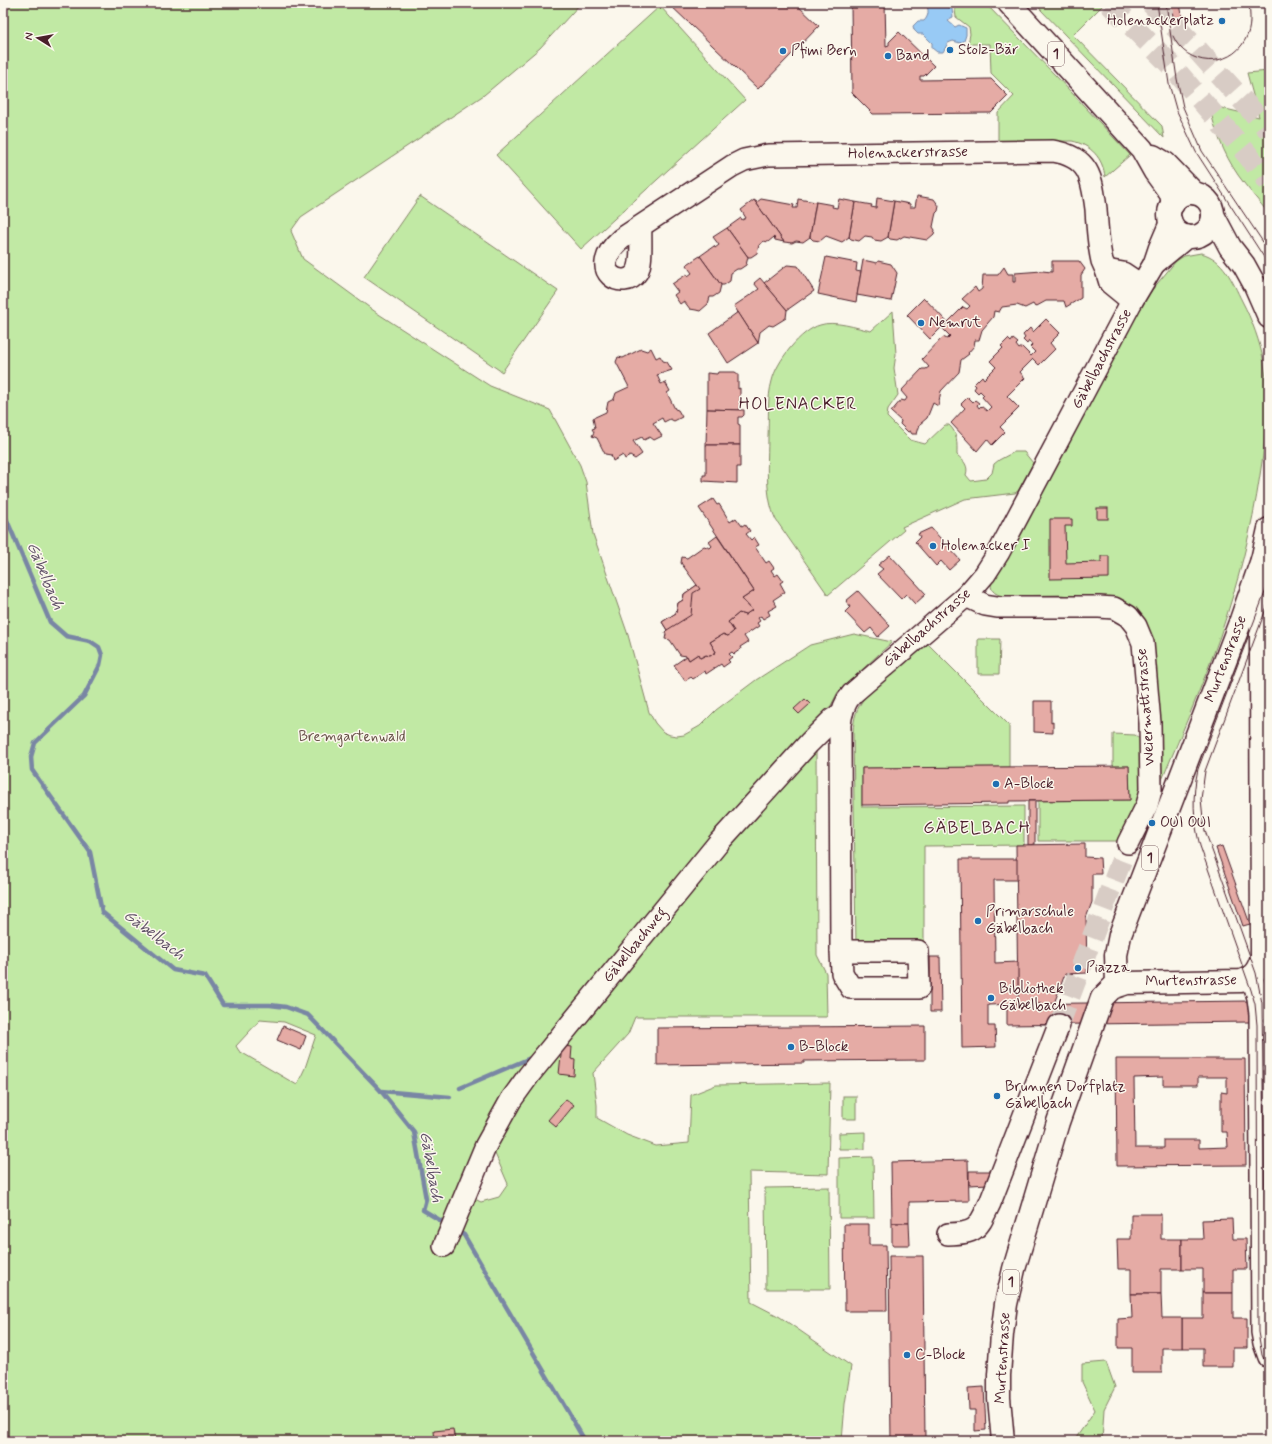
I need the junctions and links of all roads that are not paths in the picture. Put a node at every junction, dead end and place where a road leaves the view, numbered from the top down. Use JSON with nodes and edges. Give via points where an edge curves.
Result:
{"nodes":[{"id":1,"x":1009,"y":3,"type":"edge"},
{"id":2,"x":1142,"y":149,"type":"junction"},
{"id":3,"x":1194,"y":193,"type":"junction"},
{"id":4,"x":1172,"y":212,"type":"junction"},
{"id":5,"x":1213,"y":215,"type":"junction"},
{"id":6,"x":641,"y":226,"type":"dead end"},
{"id":7,"x":1191,"y":236,"type":"junction"},
{"id":8,"x":1230,"y":247,"type":"junction"},
{"id":9,"x":1154,"y":264,"type":"junction"},
{"id":10,"x":1137,"y":293,"type":"junction"},
{"id":11,"x":1269,"y":317,"type":"edge"},
{"id":12,"x":1269,"y":529,"type":"edge"},
{"id":13,"x":1262,"y":560,"type":"junction"},
{"id":14,"x":966,"y":596,"type":"junction"},
{"id":15,"x":842,"y":713,"type":"junction"},
{"id":16,"x":1128,"y":843,"type":"tunnel mouth"},
{"id":17,"x":841,"y":951,"type":"dead end"},
{"id":18,"x":1252,"y":976,"type":"junction"},
{"id":19,"x":1117,"y":985,"type":"junction"},
{"id":20,"x":1263,"y":998,"type":"edge"},
{"id":21,"x":1059,"y":1025,"type":"tunnel mouth"},
{"id":22,"x":948,"y":1234,"type":"dead end"},
{"id":23,"x":444,"y":1246,"type":"dead end"},
{"id":24,"x":1269,"y":1356,"type":"edge"},
{"id":25,"x":1003,"y":1441,"type":"edge"}],
"edges":[{"from":1,"to":2,"type":"main road","number":"1"},
{"from":2,"to":3,"type":"main road","number":"1","via":[[1165,163]]},
{"from":2,"to":4,"type":"main road","number":"1","via":[[1171,194]]},
{"from":3,"to":4,"type":"main road","via":[[1181,195]]},
{"from":3,"to":5,"type":"main road","via":[[1200,194],[1210,203]]},
{"from":4,"to":7,"type":"main road","via":[[1177,231]]},
{"from":4,"to":9,"type":"street","name":"Gäbelbachstrasse"},
{"from":5,"to":7,"type":"main road","via":[[1210,227],[1205,232]]},
{"from":5,"to":8,"type":"main road"},
{"from":6,"to":10,"type":"street","name":"Holenackerstrasse","via":[[732,166],[757,156],[1053,151],[1065,153],[1077,160],[1091,176],[1101,256],[1110,283]]},
{"from":7,"to":8,"type":"main road"},
{"from":7,"to":9,"type":"street","name":"Gäbelbachstrasse"},
{"from":8,"to":11,"type":"main road","via":[[1244,265]]},
{"from":9,"to":10,"type":"street","name":"Gäbelbachstrasse"},
{"from":10,"to":14,"type":"street","name":"Gäbelbachstrasse","via":[[999,552]]},
{"from":12,"to":13,"type":"main road","name":"Murtenstrasse","number":"1"},
{"from":13,"to":18,"type":"main road","name":"Murtenstrasse","number":"1","via":[[1262,956],[1258,969]]},
{"from":13,"to":19,"type":"main road","name":"Murtenstrasse","number":"1","via":[[1119,940],[1116,955]]},
{"from":14,"to":15,"type":"street","name":"Gäbelbachstrasse","via":[[852,694],[846,701]]},
{"from":14,"to":16,"type":"street","name":"Weiermattstrasse","via":[[996,607],[1114,608],[1128,616],[1136,626],[1142,643],[1149,707],[1151,790],[1147,805]]},
{"from":15,"to":17,"type":"street","name":"Gäbelbachstrasse"},
{"from":15,"to":23,"type":"street","name":"Gäbelbachweg","via":[[832,719],[809,743],[720,841],[529,1075],[496,1124]]},
{"from":18,"to":19,"type":"main road","name":"Murtenstrasse","via":[[1236,982]]},
{"from":18,"to":20,"type":"street"},
{"from":19,"to":25,"type":"main road","name":"Murtenstrasse","number":"1","via":[[1105,994],[1095,1015],[1058,1122],[1014,1269],[1006,1304],[1000,1355],[999,1398]]},
{"from":20,"to":24,"type":"street","via":[[1260,1014],[1262,1332]]},
{"from":21,"to":22,"type":"street","via":[[983,1219],[974,1230]]}]}
